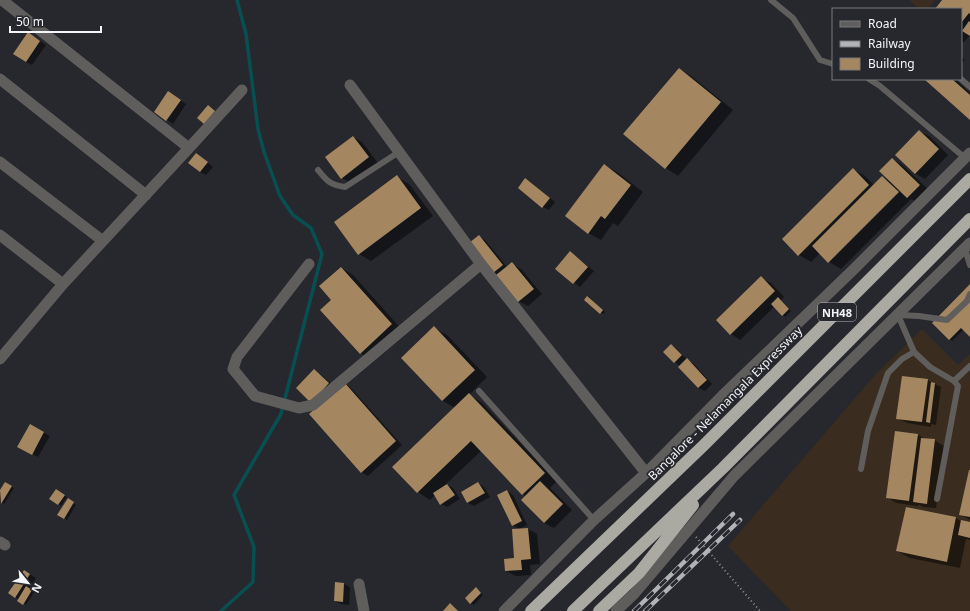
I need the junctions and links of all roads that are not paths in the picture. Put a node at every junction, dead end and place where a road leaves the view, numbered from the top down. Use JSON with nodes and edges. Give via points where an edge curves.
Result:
{"nodes":[{"id":1,"x":2,"y":0,"type":"edge"},
{"id":2,"x":771,"y":0,"type":"edge"},
{"id":3,"x":832,"y":64,"type":"edge"},
{"id":4,"x":0,"y":79,"type":"edge"},
{"id":5,"x":871,"y":80,"type":"edge"},
{"id":6,"x":962,"y":80,"type":"edge"},
{"id":7,"x":350,"y":85,"type":"dead end"},
{"id":8,"x":970,"y":87,"type":"edge"},
{"id":9,"x":242,"y":90,"type":"dead end"},
{"id":10,"x":189,"y":148,"type":"junction"},
{"id":11,"x":399,"y":152,"type":"junction"},
{"id":12,"x":967,"y":156,"type":"edge"},
{"id":13,"x":0,"y":162,"type":"edge"},
{"id":14,"x":318,"y":170,"type":"dead end"},
{"id":15,"x":970,"y":179,"type":"edge"},
{"id":16,"x":146,"y":195,"type":"junction"},
{"id":17,"x":970,"y":219,"type":"edge"},
{"id":18,"x":0,"y":235,"type":"edge"},
{"id":19,"x":104,"y":241,"type":"junction"},
{"id":20,"x":967,"y":246,"type":"edge"},
{"id":21,"x":309,"y":264,"type":"dead end"},
{"id":22,"x":481,"y":264,"type":"junction"},
{"id":23,"x":970,"y":265,"type":"edge"},
{"id":24,"x":63,"y":284,"type":"junction"},
{"id":25,"x":970,"y":294,"type":"edge"},
{"id":26,"x":898,"y":315,"type":"junction"},
{"id":27,"x":914,"y":352,"type":"junction"},
{"id":28,"x":0,"y":359,"type":"edge"},
{"id":29,"x":970,"y":366,"type":"edge"},
{"id":30,"x":954,"y":381,"type":"junction"},
{"id":31,"x":479,"y":391,"type":"dead end"},
{"id":32,"x":723,"y":468,"type":"junction"},
{"id":33,"x":861,"y":469,"type":"dead end"},
{"id":34,"x":646,"y":473,"type":"junction"},
{"id":35,"x":937,"y":499,"type":"dead end"},
{"id":36,"x":594,"y":520,"type":"junction"},
{"id":37,"x":359,"y":584,"type":"dead end"},
{"id":38,"x":364,"y":611,"type":"edge"},
{"id":39,"x":504,"y":611,"type":"edge"},
{"id":40,"x":531,"y":611,"type":"edge"},
{"id":41,"x":573,"y":611,"type":"edge"},
{"id":42,"x":599,"y":611,"type":"edge"},
{"id":43,"x":616,"y":611,"type":"edge"}],
"edges":[{"from":1,"to":10,"type":"street"},
{"from":2,"to":3,"type":"lane","via":[[793,18],[820,60]]},
{"from":4,"to":16,"type":"street"},
{"from":5,"to":12,"type":"lane"},
{"from":6,"to":8,"type":"lane"},
{"from":7,"to":11,"type":"street"},
{"from":9,"to":10,"type":"street"},
{"from":10,"to":16,"type":"street"},
{"from":11,"to":14,"type":"lane","via":[[345,187],[328,182]]},
{"from":11,"to":22,"type":"street"},
{"from":12,"to":34,"type":"street"},
{"from":13,"to":19,"type":"street"},
{"from":15,"to":40,"type":"highway","name":"Bangalore - Nelamangala Expressway","number":"NH48","via":[[704,445]]},
{"from":16,"to":19,"type":"street"},
{"from":17,"to":32,"type":"highway","number":"NH48"},
{"from":18,"to":24,"type":"street"},
{"from":19,"to":24,"type":"street"},
{"from":20,"to":23,"type":"lane"},
{"from":20,"to":26,"type":"street"},
{"from":21,"to":22,"type":"street","via":[[237,357],[233,370],[255,396],[299,408],[313,405]]},
{"from":22,"to":34,"type":"street"},
{"from":24,"to":28,"type":"street"},
{"from":25,"to":26,"type":"lane","via":[[967,301],[947,320]]},
{"from":26,"to":27,"type":"lane"},
{"from":26,"to":43,"type":"street","via":[[734,476],[634,594]]},
{"from":27,"to":30,"type":"lane","via":[[930,367]]},
{"from":27,"to":33,"type":"lane","via":[[902,359],[888,373],[868,431]]},
{"from":29,"to":30,"type":"lane"},
{"from":30,"to":35,"type":"lane","via":[[958,387]]},
{"from":31,"to":36,"type":"lane"},
{"from":32,"to":41,"type":"highway","number":"NH48"},
{"from":32,"to":42,"type":"highway","via":[[639,573]]},
{"from":34,"to":36,"type":"street"},
{"from":36,"to":39,"type":"street"},
{"from":37,"to":38,"type":"street"}]}
